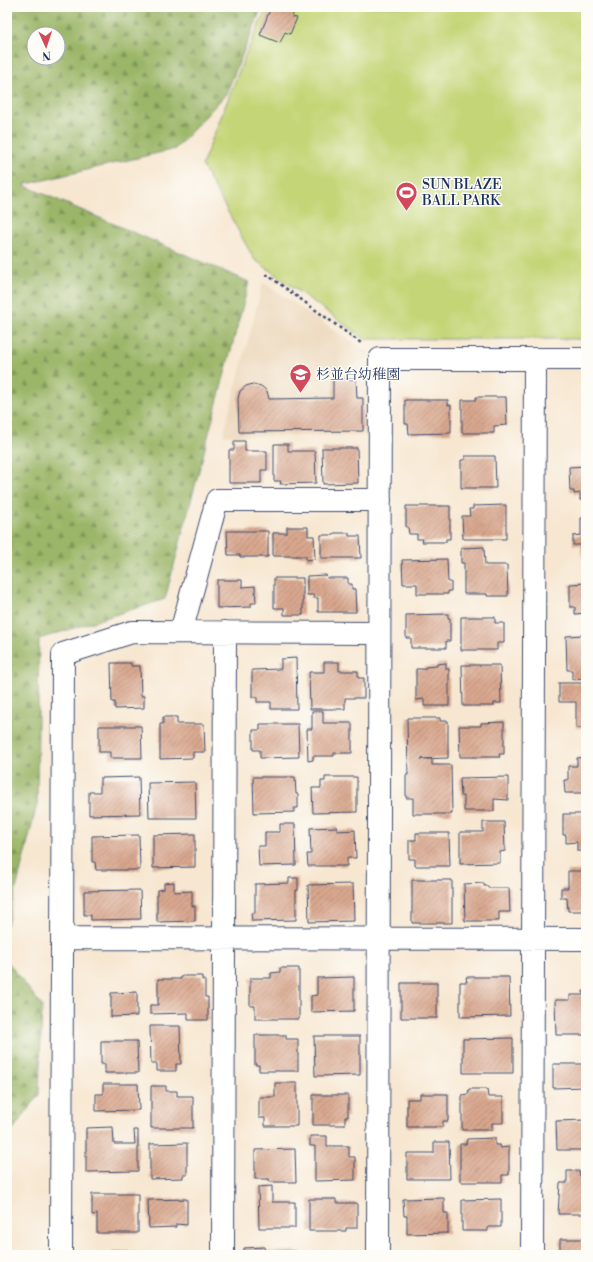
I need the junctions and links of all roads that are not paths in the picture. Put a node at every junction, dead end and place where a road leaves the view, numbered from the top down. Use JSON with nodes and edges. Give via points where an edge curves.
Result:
{"nodes":[{"id":1,"x":535,"y":359,"type":"junction"},
{"id":2,"x":586,"y":359,"type":"edge"},
{"id":3,"x":380,"y":500,"type":"junction"},
{"id":4,"x":181,"y":632,"type":"junction"},
{"id":5,"x":225,"y":632,"type":"junction"},
{"id":6,"x":379,"y":633,"type":"junction"},
{"id":7,"x":62,"y":938,"type":"junction"},
{"id":8,"x":224,"y":938,"type":"junction"},
{"id":9,"x":533,"y":938,"type":"junction"},
{"id":10,"x":379,"y":939,"type":"junction"},
{"id":11,"x":586,"y":939,"type":"edge"},
{"id":12,"x":61,"y":1255,"type":"edge"},
{"id":13,"x":223,"y":1255,"type":"edge"},
{"id":14,"x":378,"y":1255,"type":"edge"},
{"id":15,"x":532,"y":1255,"type":"edge"}],
"edges":[{"from":1,"to":2,"type":"street"},
{"from":1,"to":3,"type":"street","via":[[380,359]]},
{"from":1,"to":9,"type":"street"},
{"from":3,"to":4,"type":"street","via":[[217,500]]},
{"from":3,"to":6,"type":"street"},
{"from":4,"to":5,"type":"street"},
{"from":4,"to":7,"type":"street","via":[[132,632],[63,654]]},
{"from":5,"to":6,"type":"street"},
{"from":5,"to":8,"type":"street"},
{"from":6,"to":10,"type":"street"},
{"from":7,"to":8,"type":"street"},
{"from":7,"to":12,"type":"street"},
{"from":8,"to":10,"type":"street"},
{"from":8,"to":13,"type":"street"},
{"from":9,"to":10,"type":"street"},
{"from":9,"to":11,"type":"street"},
{"from":9,"to":15,"type":"street"},
{"from":10,"to":14,"type":"street"}]}
